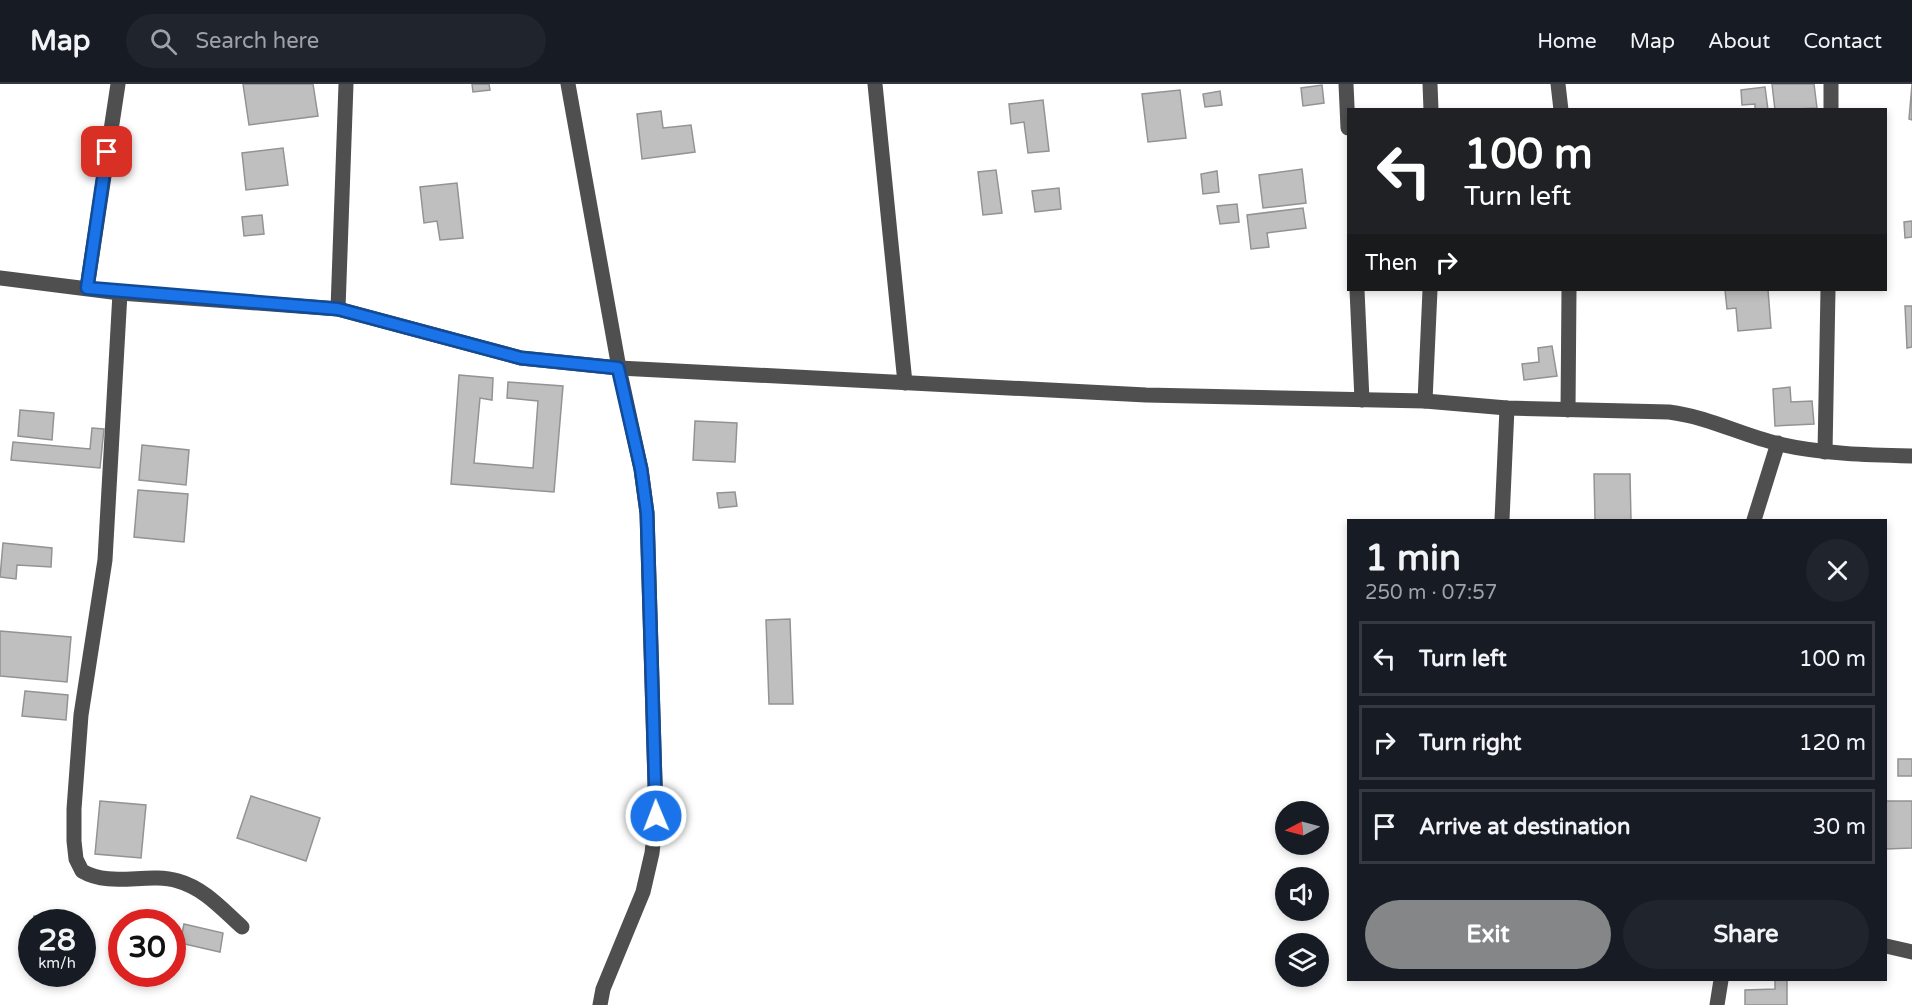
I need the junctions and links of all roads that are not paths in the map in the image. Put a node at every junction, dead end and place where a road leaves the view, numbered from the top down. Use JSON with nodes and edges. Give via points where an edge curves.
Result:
{"nodes":[{"id":1,"x":118,"y":84,"type":"edge"},
{"id":2,"x":346,"y":84,"type":"edge"},
{"id":3,"x":568,"y":84,"type":"edge"},
{"id":4,"x":875,"y":84,"type":"edge"},
{"id":5,"x":1346,"y":84,"type":"edge"},
{"id":6,"x":1430,"y":84,"type":"edge"},
{"id":7,"x":1558,"y":84,"type":"edge"},
{"id":8,"x":1830,"y":84,"type":"edge"},
{"id":9,"x":1347,"y":108,"type":"edge"},
{"id":10,"x":1431,"y":108,"type":"edge"},
{"id":11,"x":1561,"y":108,"type":"edge"},
{"id":12,"x":1831,"y":108,"type":"edge"},
{"id":13,"x":0,"y":278,"type":"edge"},
{"id":14,"x":87,"y":288,"type":"junction"},
{"id":15,"x":1357,"y":291,"type":"edge"},
{"id":16,"x":1430,"y":291,"type":"edge"},
{"id":17,"x":1569,"y":291,"type":"edge"},
{"id":18,"x":1828,"y":291,"type":"edge"},
{"id":19,"x":120,"y":293,"type":"junction"},
{"id":20,"x":338,"y":309,"type":"junction"},
{"id":21,"x":618,"y":368,"type":"junction"},
{"id":22,"x":905,"y":383,"type":"junction"},
{"id":23,"x":1362,"y":400,"type":"junction"},
{"id":24,"x":1425,"y":401,"type":"junction"},
{"id":25,"x":1507,"y":408,"type":"junction"},
{"id":26,"x":1568,"y":410,"type":"junction"},
{"id":27,"x":1778,"y":443,"type":"junction"},
{"id":28,"x":1825,"y":452,"type":"junction"},
{"id":29,"x":1912,"y":456,"type":"edge"},
{"id":30,"x":1502,"y":519,"type":"edge"},
{"id":31,"x":1754,"y":519,"type":"edge"},
{"id":32,"x":242,"y":927,"type":"dead end"},
{"id":33,"x":1887,"y":946,"type":"edge"},
{"id":34,"x":1912,"y":952,"type":"edge"},
{"id":35,"x":1721,"y":981,"type":"edge"},
{"id":36,"x":600,"y":1005,"type":"edge"},
{"id":37,"x":1717,"y":1005,"type":"edge"}],
"edges":[{"from":1,"to":14,"type":"street"},
{"from":2,"to":20,"type":"street"},
{"from":3,"to":21,"type":"street"},
{"from":4,"to":22,"type":"street"},
{"from":5,"to":9,"type":"street"},
{"from":6,"to":10,"type":"street"},
{"from":7,"to":11,"type":"street"},
{"from":8,"to":12,"type":"street"},
{"from":13,"to":14,"type":"street"},
{"from":14,"to":19,"type":"street"},
{"from":15,"to":23,"type":"street"},
{"from":16,"to":24,"type":"street"},
{"from":17,"to":26,"type":"street"},
{"from":18,"to":28,"type":"street"},
{"from":19,"to":20,"type":"street"},
{"from":19,"to":32,"type":"street","via":[[105,560],[81,715],[74,809],[76,859],[82,871],[103,879],[178,881],[199,890]]},
{"from":20,"to":21,"type":"street","via":[[521,358]]},
{"from":21,"to":22,"type":"street"},
{"from":21,"to":36,"type":"street","via":[[647,513],[656,816],[643,892]]},
{"from":22,"to":23,"type":"street","via":[[1146,395]]},
{"from":23,"to":24,"type":"street"},
{"from":24,"to":25,"type":"street"},
{"from":25,"to":26,"type":"street"},
{"from":25,"to":30,"type":"street"},
{"from":26,"to":27,"type":"street","via":[[1694,415]]},
{"from":27,"to":28,"type":"street"},
{"from":27,"to":31,"type":"street"},
{"from":28,"to":29,"type":"street"},
{"from":33,"to":34,"type":"street"},
{"from":35,"to":37,"type":"street"}]}
